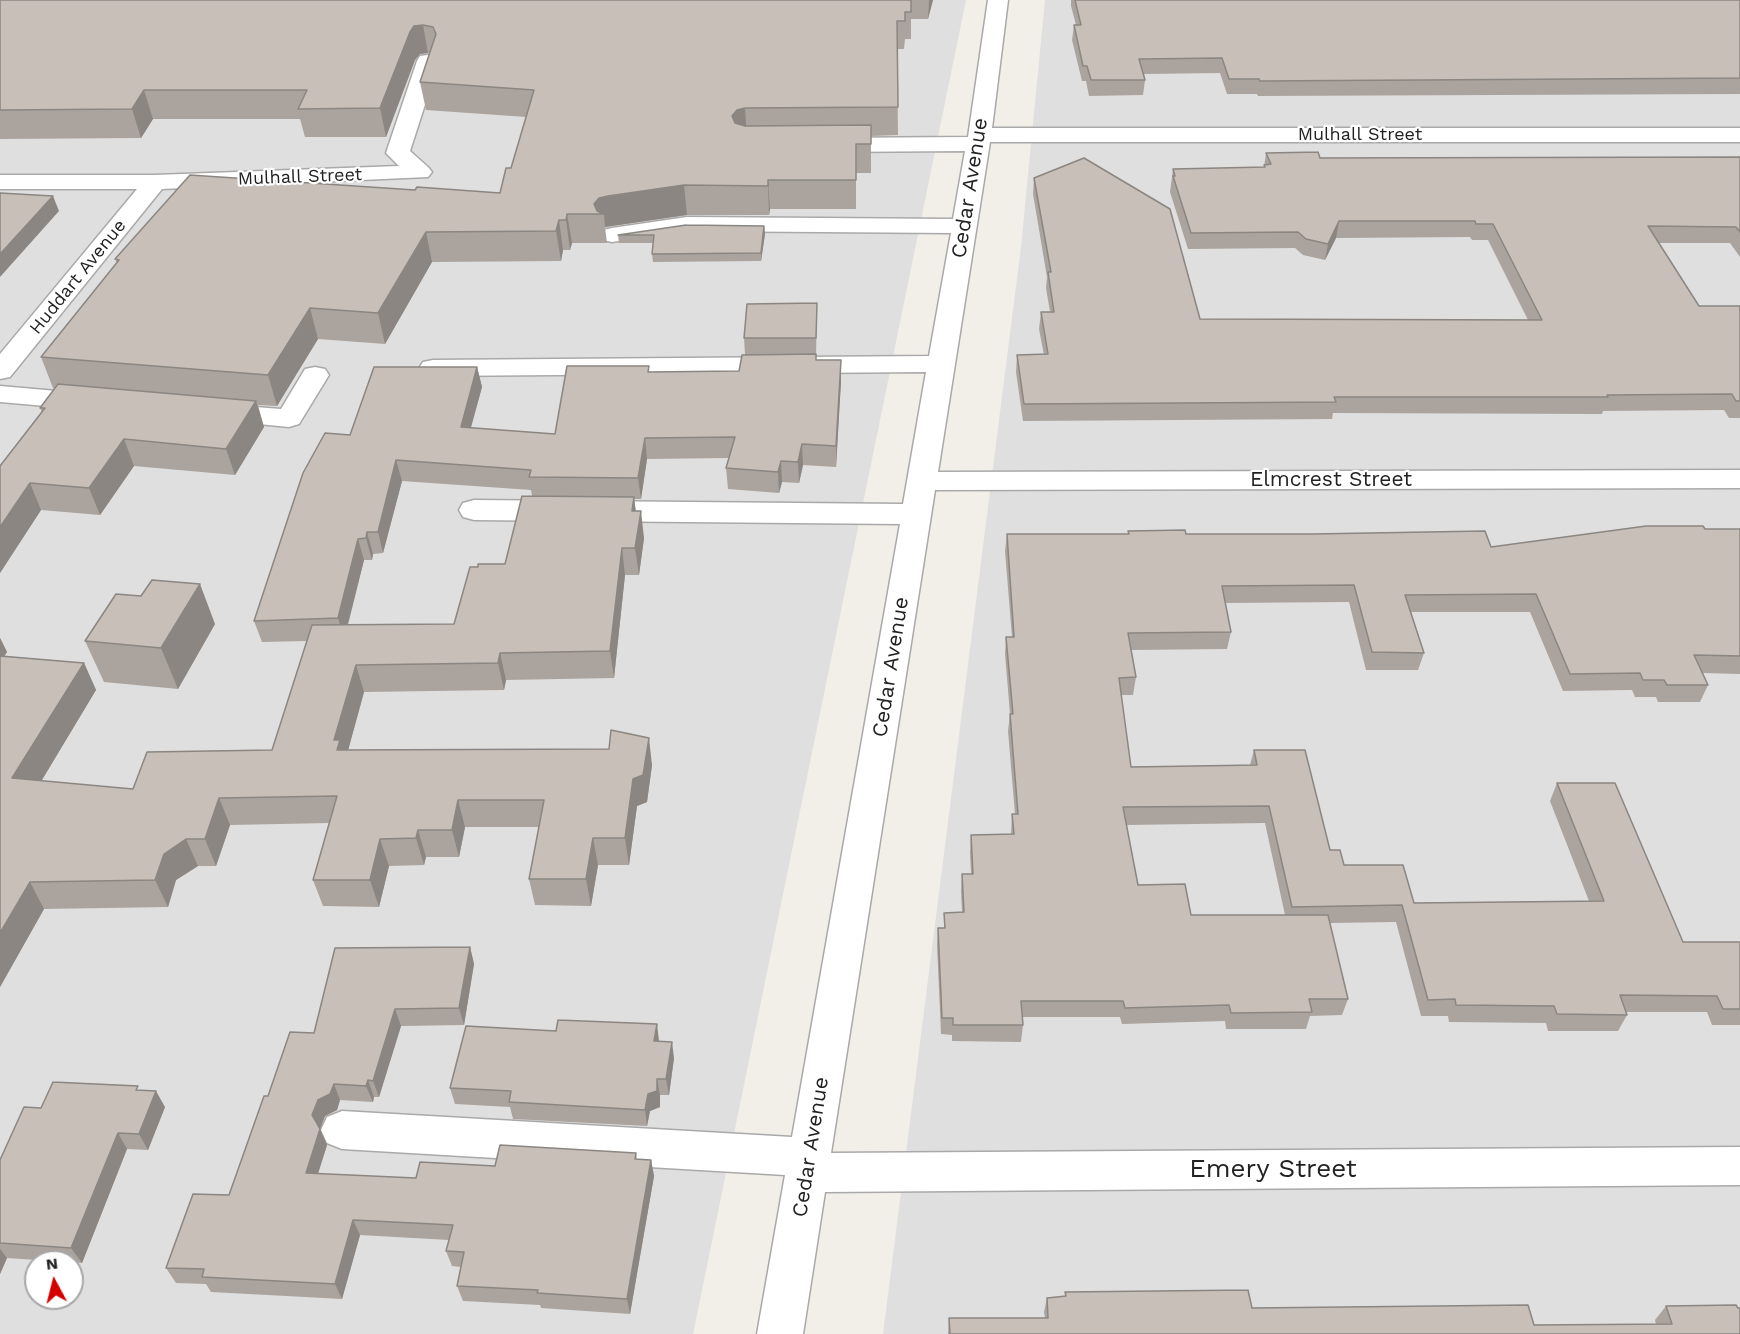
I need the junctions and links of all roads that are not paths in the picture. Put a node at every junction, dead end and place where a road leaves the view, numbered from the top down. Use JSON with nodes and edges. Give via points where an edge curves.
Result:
{"nodes":[{"id":1,"x":998,"y":0,"type":"edge"},
{"id":2,"x":428,"y":61,"type":"edge"},
{"id":3,"x":1740,"y":135,"type":"edge"},
{"id":4,"x":978,"y":139,"type":"junction"},
{"id":5,"x":806,"y":145,"type":"edge"},
{"id":6,"x":0,"y":182,"type":"edge"},
{"id":7,"x":156,"y":183,"type":"junction"},
{"id":8,"x":964,"y":226,"type":"junction"},
{"id":9,"x":612,"y":235,"type":"edge"},
{"id":10,"x":942,"y":364,"type":"junction"},
{"id":11,"x":405,"y":368,"type":"edge"},
{"id":12,"x":0,"y":371,"type":"edge"},
{"id":13,"x":315,"y":375,"type":"dead end"},
{"id":14,"x":0,"y":394,"type":"edge"},
{"id":15,"x":115,"y":404,"type":"edge"},
{"id":16,"x":196,"y":410,"type":"edge"},
{"id":17,"x":1740,"y":479,"type":"edge"},
{"id":18,"x":923,"y":481,"type":"junction"},
{"id":19,"x":474,"y":510,"type":"dead end"},
{"id":20,"x":917,"y":514,"type":"junction"},
{"id":21,"x":342,"y":1130,"type":"dead end"},
{"id":22,"x":808,"y":1165,"type":"junction"},
{"id":23,"x":1740,"y":1166,"type":"edge"},
{"id":24,"x":780,"y":1334,"type":"edge"}],
"edges":[{"from":1,"to":4,"type":"street","name":"Cedar Avenue"},
{"from":2,"to":7,"type":"street","name":"Mulhall Street","via":[[398,153],[420,172]]},
{"from":3,"to":4,"type":"street","name":"Mulhall Street"},
{"from":4,"to":5,"type":"street","name":"Mulhall Street"},
{"from":4,"to":8,"type":"street","name":"Cedar Avenue"},
{"from":6,"to":7,"type":"street","name":"Mulhall Street"},
{"from":7,"to":12,"type":"street","name":"Huddart Avenue"},
{"from":8,"to":9,"type":"street","via":[[687,224]]},
{"from":8,"to":10,"type":"street","name":"Cedar Avenue"},
{"from":10,"to":11,"type":"street"},
{"from":10,"to":18,"type":"street","name":"Cedar Avenue"},
{"from":13,"to":16,"type":"street","via":[[289,418]]},
{"from":14,"to":15,"type":"street"},
{"from":17,"to":18,"type":"street","name":"Elmcrest Street"},
{"from":18,"to":20,"type":"street","name":"Cedar Avenue"},
{"from":19,"to":20,"type":"street"},
{"from":20,"to":22,"type":"street","name":"Cedar Avenue"},
{"from":21,"to":22,"type":"street","name":"Emery Street"},
{"from":22,"to":23,"type":"street","name":"Emery Street"},
{"from":22,"to":24,"type":"street","name":"Cedar Avenue"}]}
